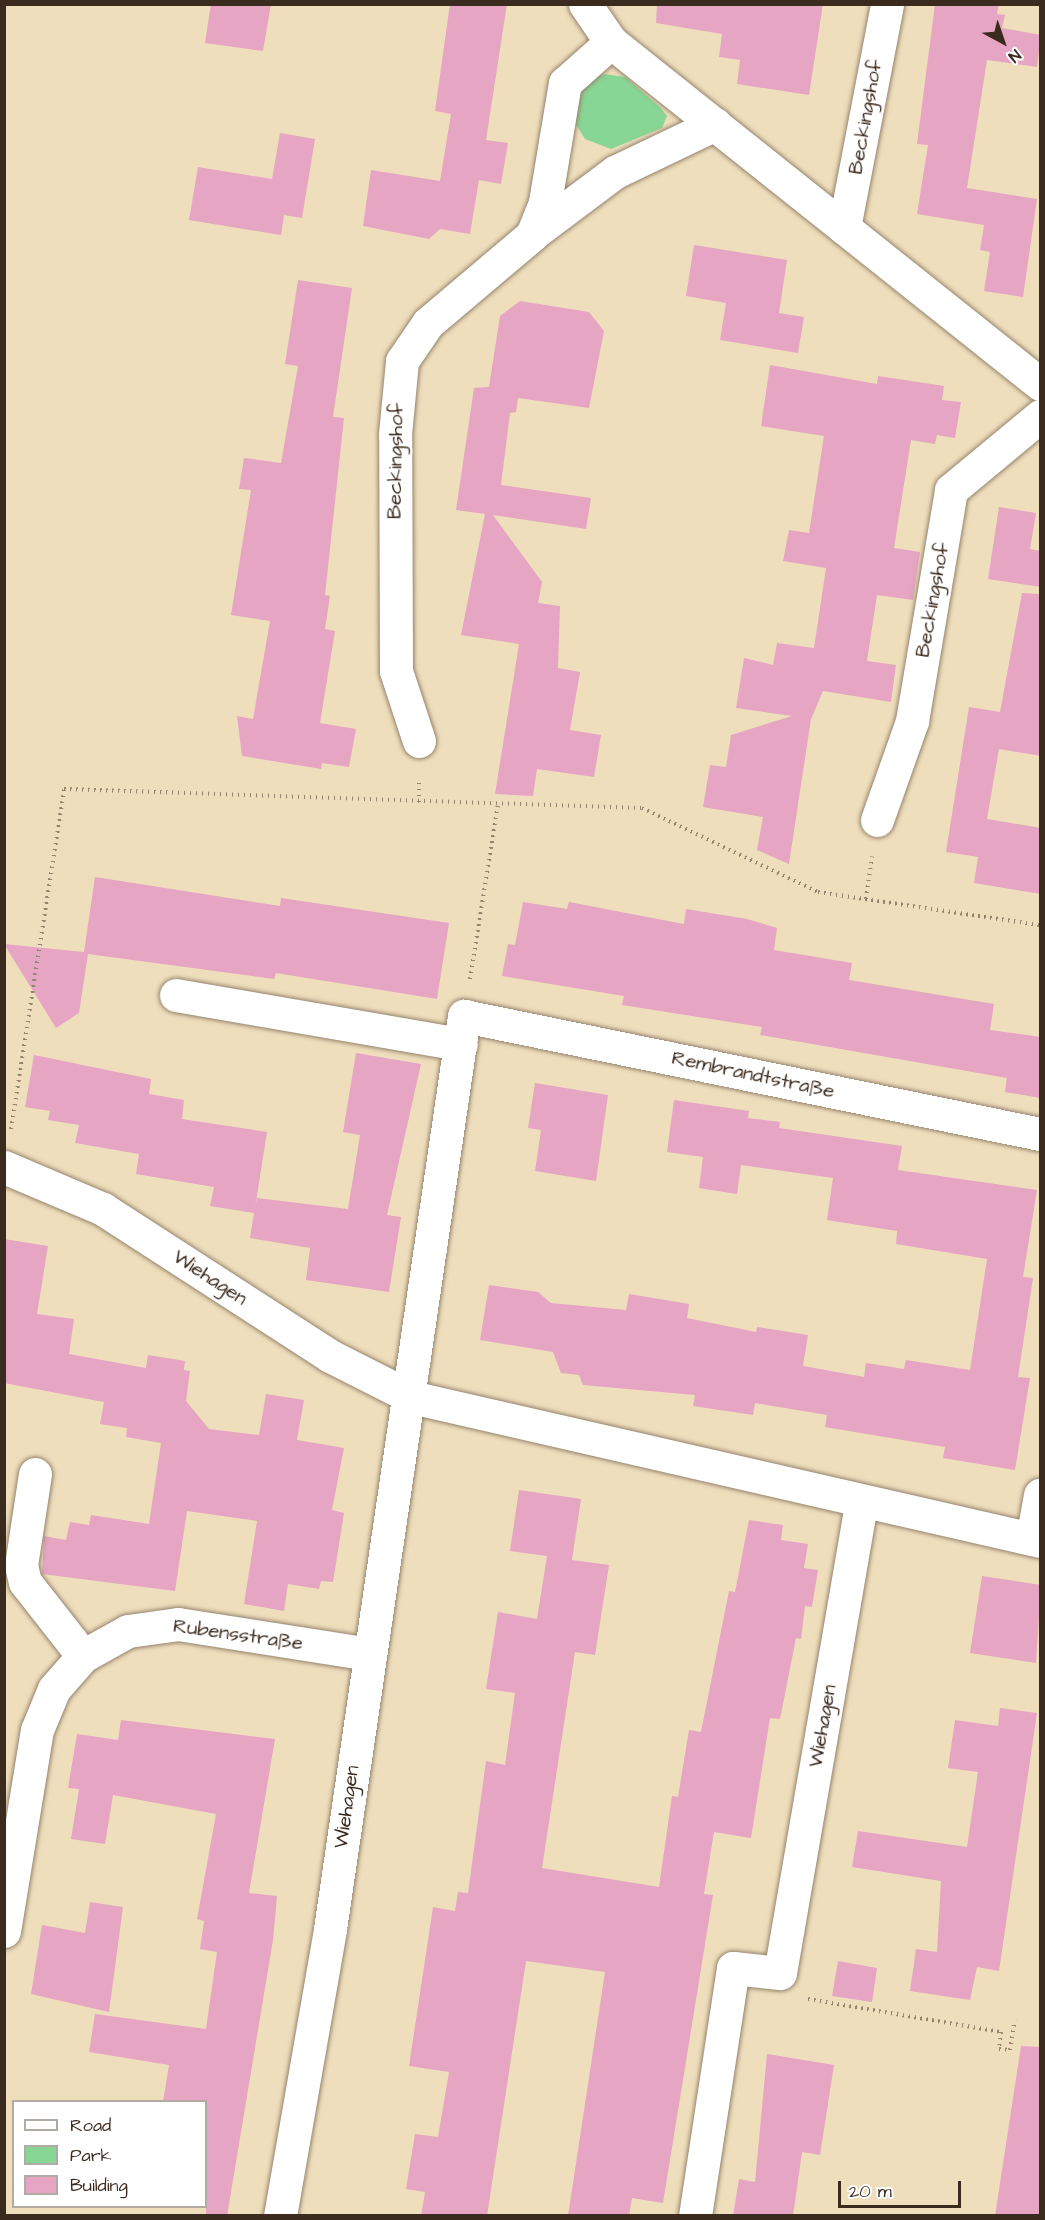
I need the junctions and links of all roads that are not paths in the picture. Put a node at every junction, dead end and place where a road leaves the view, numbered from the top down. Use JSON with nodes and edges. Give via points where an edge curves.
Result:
{"nodes":[{"id":1,"x":585,"y":4,"type":"edge"},
{"id":2,"x":887,"y":4,"type":"edge"},
{"id":3,"x":611,"y":42,"type":"junction"},
{"id":4,"x":715,"y":124,"type":"junction"},
{"id":5,"x":844,"y":228,"type":"junction"},
{"id":6,"x":532,"y":235,"type":"junction"},
{"id":7,"x":1041,"y":384,"type":"edge"},
{"id":8,"x":1041,"y":416,"type":"edge"},
{"id":9,"x":419,"y":741,"type":"dead end"},
{"id":10,"x":877,"y":820,"type":"dead end"},
{"id":11,"x":176,"y":995,"type":"dead end"},
{"id":12,"x":463,"y":1030,"type":"junction"},
{"id":13,"x":1041,"y":1134,"type":"edge"},
{"id":14,"x":5,"y":1168,"type":"edge"},
{"id":15,"x":411,"y":1397,"type":"junction"},
{"id":16,"x":35,"y":1474,"type":"dead end"},
{"id":17,"x":1041,"y":1496,"type":"edge"},
{"id":18,"x":861,"y":1503,"type":"junction"},
{"id":19,"x":1036,"y":1540,"type":"edge"},
{"id":20,"x":369,"y":1654,"type":"junction"},
{"id":21,"x":83,"y":1656,"type":"junction"},
{"id":22,"x":4,"y":1931,"type":"edge"},
{"id":23,"x":280,"y":2216,"type":"edge"},
{"id":24,"x":695,"y":2216,"type":"edge"}],
"edges":[{"from":1,"to":3,"type":"street"},
{"from":2,"to":5,"type":"street","name":"Beckingshof"},
{"from":3,"to":4,"type":"street"},
{"from":3,"to":6,"type":"street","name":"Beckingshof","via":[[565,83],[545,202]]},
{"from":4,"to":5,"type":"street"},
{"from":4,"to":6,"type":"street","name":"Beckingshof","via":[[615,172]]},
{"from":5,"to":7,"type":"street"},
{"from":6,"to":9,"type":"street","name":"Beckingshof","via":[[428,323],[402,361],[395,434],[396,671]]},
{"from":8,"to":10,"type":"street","name":"Beckingshof","via":[[951,490],[912,721]]},
{"from":11,"to":12,"type":"street","name":"Rembrandtstraße"},
{"from":12,"to":13,"type":"street","name":"Rembrandtstraße"},
{"from":12,"to":15,"type":"street"},
{"from":14,"to":15,"type":"street","name":"Wiehagen","via":[[103,1209],[330,1356]]},
{"from":15,"to":18,"type":"street","name":"Wiehagen"},
{"from":15,"to":20,"type":"street","name":"Wiehagen"},
{"from":16,"to":21,"type":"street","via":[[21,1565],[25,1582]]},
{"from":17,"to":19,"type":"street"},
{"from":18,"to":19,"type":"street","name":"Wiehagen"},
{"from":18,"to":24,"type":"street","name":"Wiehagen","via":[[780,1973],[733,1968]]},
{"from":20,"to":21,"type":"street","name":"Rubensstraße","via":[[178,1624],[128,1631]]},
{"from":20,"to":23,"type":"street","name":"Wiehagen","via":[[330,1929]]},
{"from":21,"to":22,"type":"street","name":"Rubensstraße","via":[[54,1689],[37,1730]]}]}
